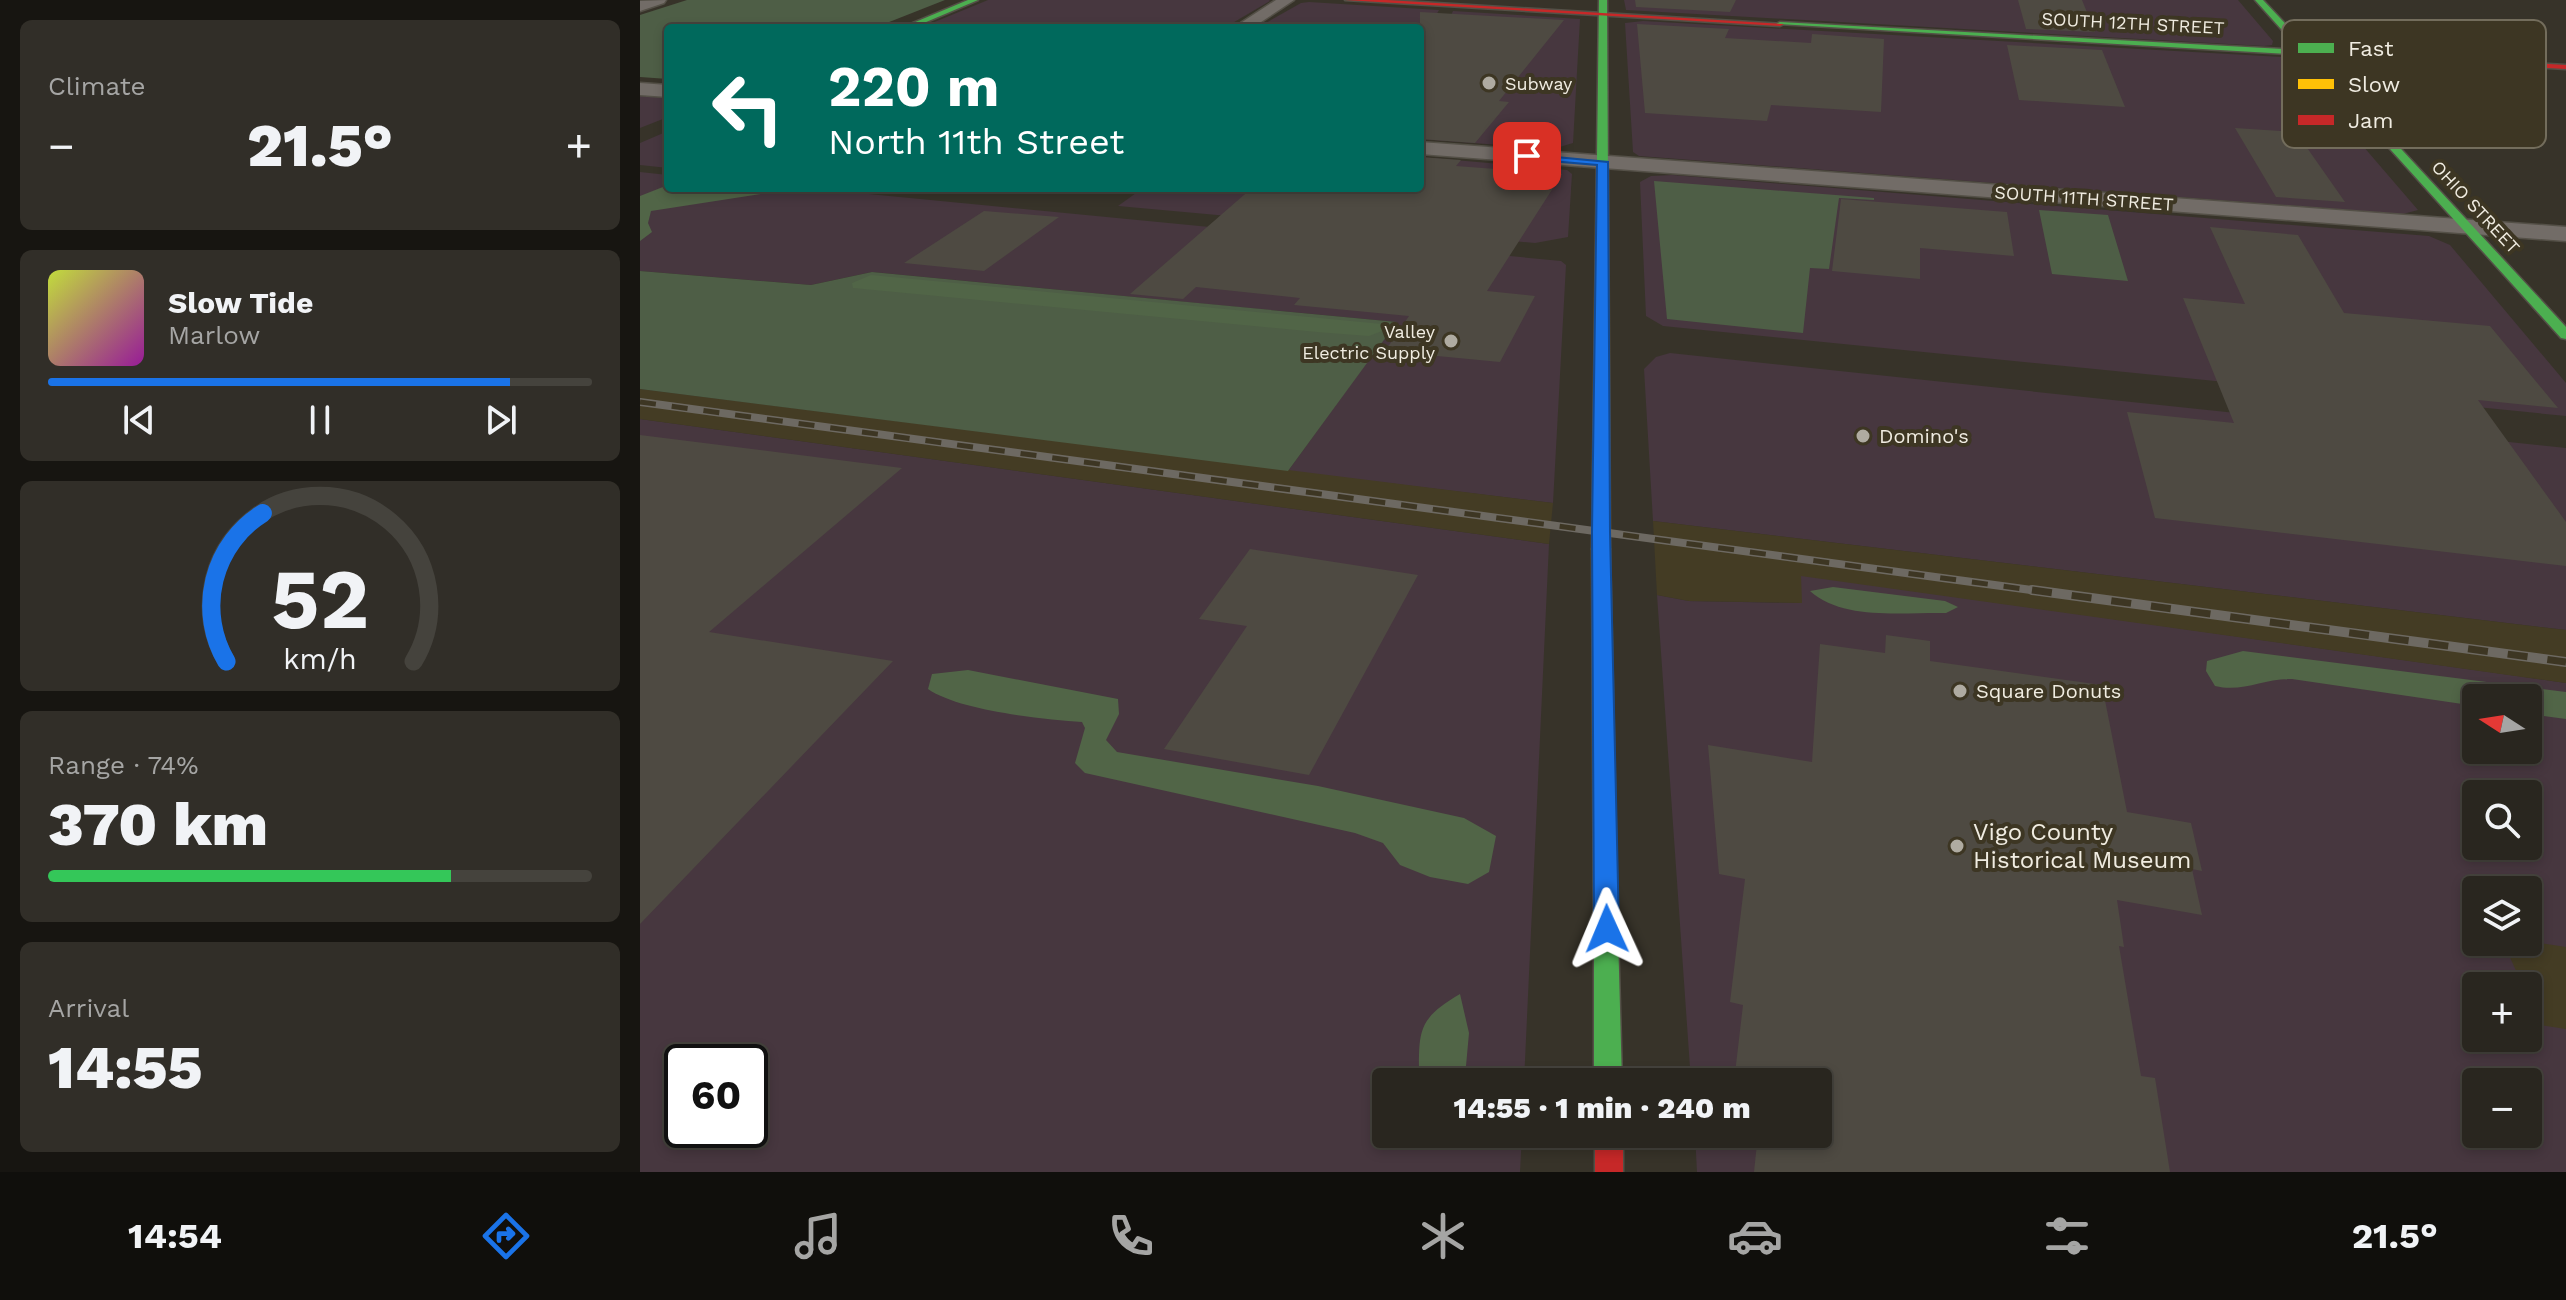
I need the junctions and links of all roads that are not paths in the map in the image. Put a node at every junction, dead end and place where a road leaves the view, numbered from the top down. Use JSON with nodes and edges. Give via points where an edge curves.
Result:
{"nodes":[{"id":1,"x":659,"y":0,"type":"edge"},
{"id":2,"x":974,"y":0,"type":"edge"},
{"id":3,"x":1287,"y":0,"type":"edge"},
{"id":4,"x":1349,"y":0,"type":"edge"},
{"id":5,"x":2259,"y":0,"type":"edge"},
{"id":6,"x":640,"y":6,"type":"edge"},
{"id":7,"x":1603,"y":7,"type":"edge"},
{"id":8,"x":915,"y":24,"type":"edge"},
{"id":9,"x":1248,"y":24,"type":"edge"},
{"id":10,"x":2282,"y":25,"type":"edge"},
{"id":11,"x":2282,"y":50,"type":"edge"},
{"id":12,"x":2546,"y":66,"type":"edge"},
{"id":13,"x":2566,"y":67,"type":"edge"},
{"id":14,"x":640,"y":89,"type":"edge"},
{"id":15,"x":664,"y":91,"type":"edge"},
{"id":16,"x":1424,"y":148,"type":"edge"},
{"id":17,"x":2395,"y":148,"type":"edge"},
{"id":18,"x":1603,"y":162,"type":"junction"},
{"id":19,"x":2467,"y":227,"type":"junction"},
{"id":20,"x":2566,"y":234,"type":"edge"},
{"id":21,"x":2566,"y":335,"type":"edge"},
{"id":22,"x":1608,"y":1068,"type":"edge"},
{"id":23,"x":1609,"y":1148,"type":"edge"},
{"id":24,"x":1609,"y":1172,"type":"edge"}],
"edges":[{"from":1,"to":6,"type":"street"},
{"from":2,"to":8,"type":"street"},
{"from":3,"to":9,"type":"street"},
{"from":4,"to":7,"type":"street","name":"SOUTH 12TH STREET"},
{"from":5,"to":10,"type":"street","name":"OHIO STREET"},
{"from":7,"to":11,"type":"street","name":"SOUTH 12TH STREET"},
{"from":7,"to":18,"type":"street"},
{"from":12,"to":13,"type":"street","name":"SOUTH 12TH STREET"},
{"from":14,"to":15,"type":"street"},
{"from":16,"to":18,"type":"street","name":"SOUTH 11TH STREET"},
{"from":17,"to":19,"type":"street","name":"OHIO STREET"},
{"from":18,"to":19,"type":"street","name":"SOUTH 11TH STREET"},
{"from":18,"to":22,"type":"street"},
{"from":19,"to":20,"type":"street","name":"SOUTH 11TH STREET"},
{"from":19,"to":21,"type":"street","name":"OHIO STREET"},
{"from":23,"to":24,"type":"street"}]}
